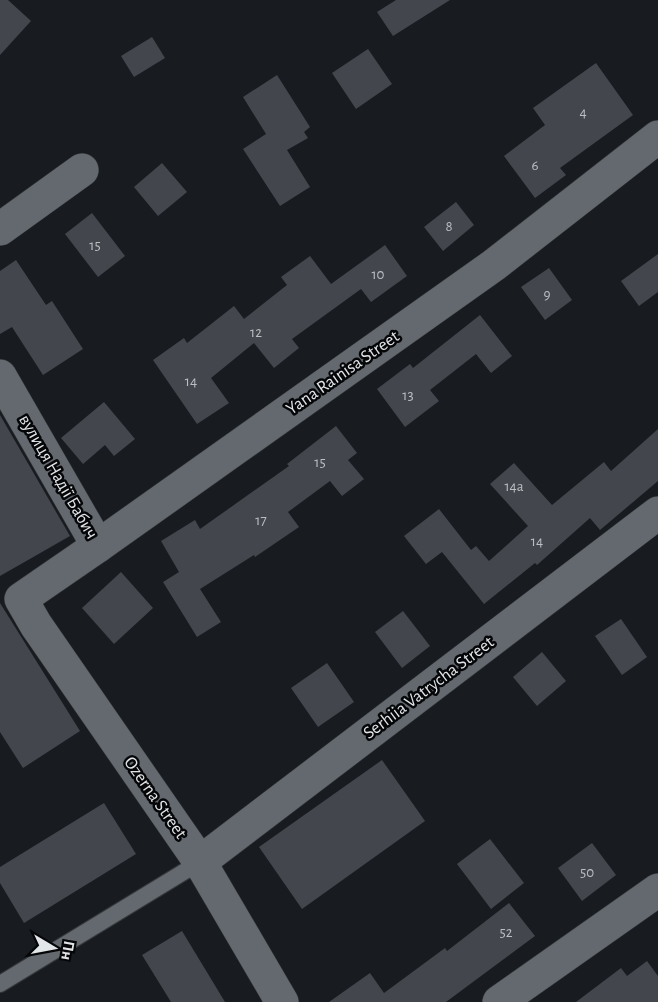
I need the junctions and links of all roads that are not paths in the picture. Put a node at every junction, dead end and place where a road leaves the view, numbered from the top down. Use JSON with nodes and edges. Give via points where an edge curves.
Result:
{"nodes":[{"id":1,"x":658,"y":137,"type":"edge"},
{"id":2,"x":82,"y":170,"type":"dead end"},
{"id":3,"x":0,"y":229,"type":"edge"},
{"id":4,"x":0,"y":376,"type":"edge"},
{"id":5,"x":658,"y":513,"type":"edge"},
{"id":6,"x":98,"y":546,"type":"junction"},
{"id":7,"x":21,"y":599,"type":"joint"},
{"id":8,"x":200,"y":862,"type":"junction"},
{"id":9,"x":658,"y":890,"type":"edge"},
{"id":10,"x":0,"y":984,"type":"edge"},
{"id":11,"x":282,"y":1002,"type":"edge"},
{"id":12,"x":499,"y":1002,"type":"edge"}],
"edges":[{"from":1,"to":6,"type":"street","name":"Yana Rainisa Street","via":[[494,265]]},
{"from":2,"to":3,"type":"street"},
{"from":4,"to":6,"type":"street","name":"вулиця Надії Бабич"},
{"from":5,"to":8,"type":"street","name":"Serhiia Vatrycha Street"},
{"from":6,"to":7,"type":"street","name":"Yana Rainisa Street"},
{"from":7,"to":8,"type":"street","name":"Ozerna Street"},
{"from":8,"to":10,"type":"lane"},
{"from":8,"to":11,"type":"street","name":"Ozerna Street"},
{"from":9,"to":12,"type":"street"}]}
